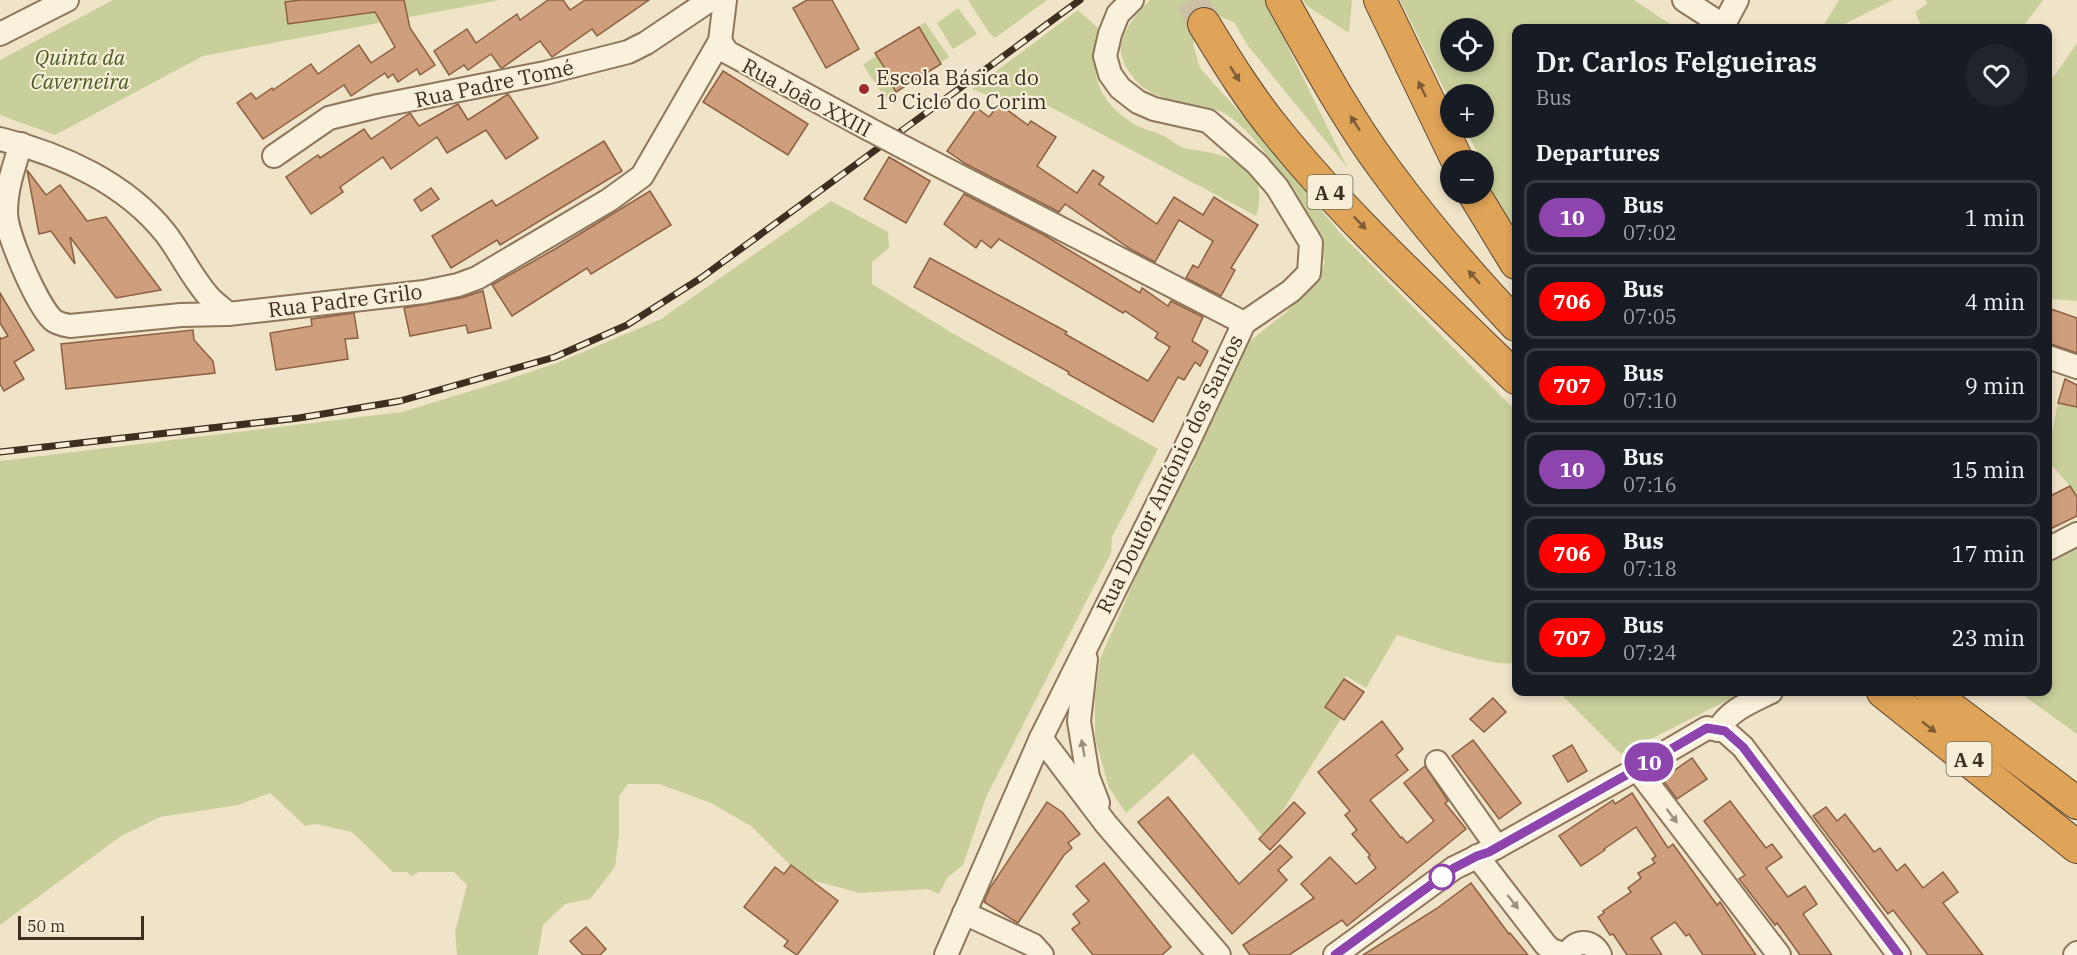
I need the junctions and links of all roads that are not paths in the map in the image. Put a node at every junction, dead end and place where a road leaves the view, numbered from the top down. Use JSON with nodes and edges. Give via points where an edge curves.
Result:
{"nodes":[{"id":1,"x":67,"y":0,"type":"edge"},
{"id":2,"x":710,"y":0,"type":"edge"},
{"id":3,"x":724,"y":0,"type":"edge"},
{"id":4,"x":1132,"y":0,"type":"edge"},
{"id":5,"x":1282,"y":0,"type":"edge"},
{"id":6,"x":1380,"y":0,"type":"edge"},
{"id":7,"x":1684,"y":0,"type":"edge"},
{"id":8,"x":1737,"y":0,"type":"edge"},
{"id":9,"x":1204,"y":24,"type":"tunnel mouth"},
{"id":10,"x":1720,"y":24,"type":"edge"},
{"id":11,"x":1726,"y":24,"type":"edge"},
{"id":12,"x":0,"y":34,"type":"edge"},
{"id":13,"x":720,"y":41,"type":"junction"},
{"id":14,"x":10,"y":142,"type":"edge"},
{"id":15,"x":1452,"y":150,"type":"edge"},
{"id":16,"x":274,"y":156,"type":"dead end"},
{"id":17,"x":1480,"y":204,"type":"edge"},
{"id":18,"x":1512,"y":256,"type":"edge"},
{"id":19,"x":228,"y":314,"type":"junction"},
{"id":20,"x":1512,"y":320,"type":"edge"},
{"id":21,"x":1244,"y":323,"type":"junction"},
{"id":22,"x":2052,"y":358,"type":"edge"},
{"id":23,"x":2077,"y":367,"type":"edge"},
{"id":24,"x":1512,"y":374,"type":"edge"},
{"id":25,"x":2077,"y":534,"type":"edge"},
{"id":26,"x":2052,"y":547,"type":"edge"},
{"id":27,"x":1087,"y":642,"type":"junction"},
{"id":28,"x":1763,"y":696,"type":"edge"},
{"id":29,"x":1888,"y":696,"type":"edge"},
{"id":30,"x":1935,"y":696,"type":"edge"},
{"id":31,"x":1962,"y":696,"type":"edge"},
{"id":32,"x":1718,"y":730,"type":"junction"},
{"id":33,"x":1041,"y":738,"type":"junction"},
{"id":34,"x":1437,"y":762,"type":"dead end"},
{"id":35,"x":1637,"y":769,"type":"junction"},
{"id":36,"x":2077,"y":781,"type":"edge"},
{"id":37,"x":2077,"y":803,"type":"edge"},
{"id":38,"x":1106,"y":824,"type":"junction"},
{"id":39,"x":2066,"y":837,"type":"edge"},
{"id":40,"x":1487,"y":851,"type":"junction"},
{"id":41,"x":2077,"y":864,"type":"edge"},
{"id":42,"x":964,"y":913,"type":"junction"},
{"id":43,"x":946,"y":955,"type":"edge"},
{"id":44,"x":1042,"y":955,"type":"edge"},
{"id":45,"x":1219,"y":955,"type":"edge"},
{"id":46,"x":1335,"y":955,"type":"edge"},
{"id":47,"x":1567,"y":955,"type":"edge"},
{"id":48,"x":1600,"y":955,"type":"edge"},
{"id":49,"x":1779,"y":955,"type":"edge"},
{"id":50,"x":1899,"y":955,"type":"edge"}],
"edges":[{"from":1,"to":12,"type":"street"},
{"from":2,"to":16,"type":"street","name":"Rua Padre Tomé","via":[[628,52],[329,118]]},
{"from":3,"to":13,"type":"street","name":"Rua João XXIII"},
{"from":4,"to":21,"type":"street","name":"Rua Doutor António dos Santos","via":[[1119,14],[1105,56],[1110,74],[1120,88],[1154,109],[1208,121],[1277,186],[1311,243],[1309,273],[1291,291]]},
{"from":20,"to":5,"type":"highway","number":"A 4","one_way":true,"via":[[1443,243],[1384,167],[1323,74]]},
{"from":15,"to":6,"type":"highway","one_way":true},
{"from":7,"to":10,"type":"street"},
{"from":8,"to":11,"type":"street"},
{"from":9,"to":24,"type":"highway","number":"A 4","one_way":true,"via":[[1238,79],[1320,181]]},
{"from":13,"to":19,"type":"street","name":"Rua Padre Grilo","via":[[642,176],[609,200],[477,278],[424,292]]},
{"from":13,"to":21,"type":"street","name":"Rua João XXIII","bridge":true,"via":[[735,58]]},
{"from":14,"to":19,"type":"street","via":[[81,168],[139,207],[164,232],[210,299]]},
{"from":14,"to":19,"type":"street","name":"Rua Padre Grilo","via":[[8,228],[27,276],[54,322],[70,326]]},
{"from":17,"to":18,"type":"highway"},
{"from":21,"to":27,"type":"street","name":"Rua Doutor António dos Santos"},
{"from":22,"to":23,"type":"street"},
{"from":25,"to":26,"type":"street"},
{"from":27,"to":33,"type":"street","name":"Rua Doutor António dos Santos"},
{"from":38,"to":27,"type":"street","one_way":true,"via":[[1088,777],[1079,721]]},
{"from":28,"to":32,"type":"street","via":[[1733,711]]},
{"from":29,"to":39,"type":"highway","number":"A 4","one_way":true},
{"from":30,"to":37,"type":"highway","number":"A 4"},
{"from":31,"to":36,"type":"highway","number":"A 4"},
{"from":32,"to":35,"type":"street","via":[[1707,728]]},
{"from":32,"to":50,"type":"street","via":[[1733,736],[1743,747]]},
{"from":33,"to":38,"type":"street"},
{"from":33,"to":42,"type":"street","name":"Rua Doutor António dos Santos"},
{"from":34,"to":40,"type":"street"},
{"from":35,"to":40,"type":"street"},
{"from":35,"to":49,"type":"street","one_way":true},
{"from":38,"to":45,"type":"street"},
{"from":39,"to":41,"type":"highway","via":[[2058,846]]},
{"from":40,"to":46,"type":"street","via":[[1454,868]]},
{"from":40,"to":47,"type":"street","one_way":true,"via":[[1545,944]]},
{"from":42,"to":43,"type":"street","name":"Rua Doutor António dos Santos"},
{"from":42,"to":44,"type":"street","via":[[1033,945]]},
{"from":47,"to":48,"type":"street","via":[[1574,946],[1585,943],[1595,947]]}]}
